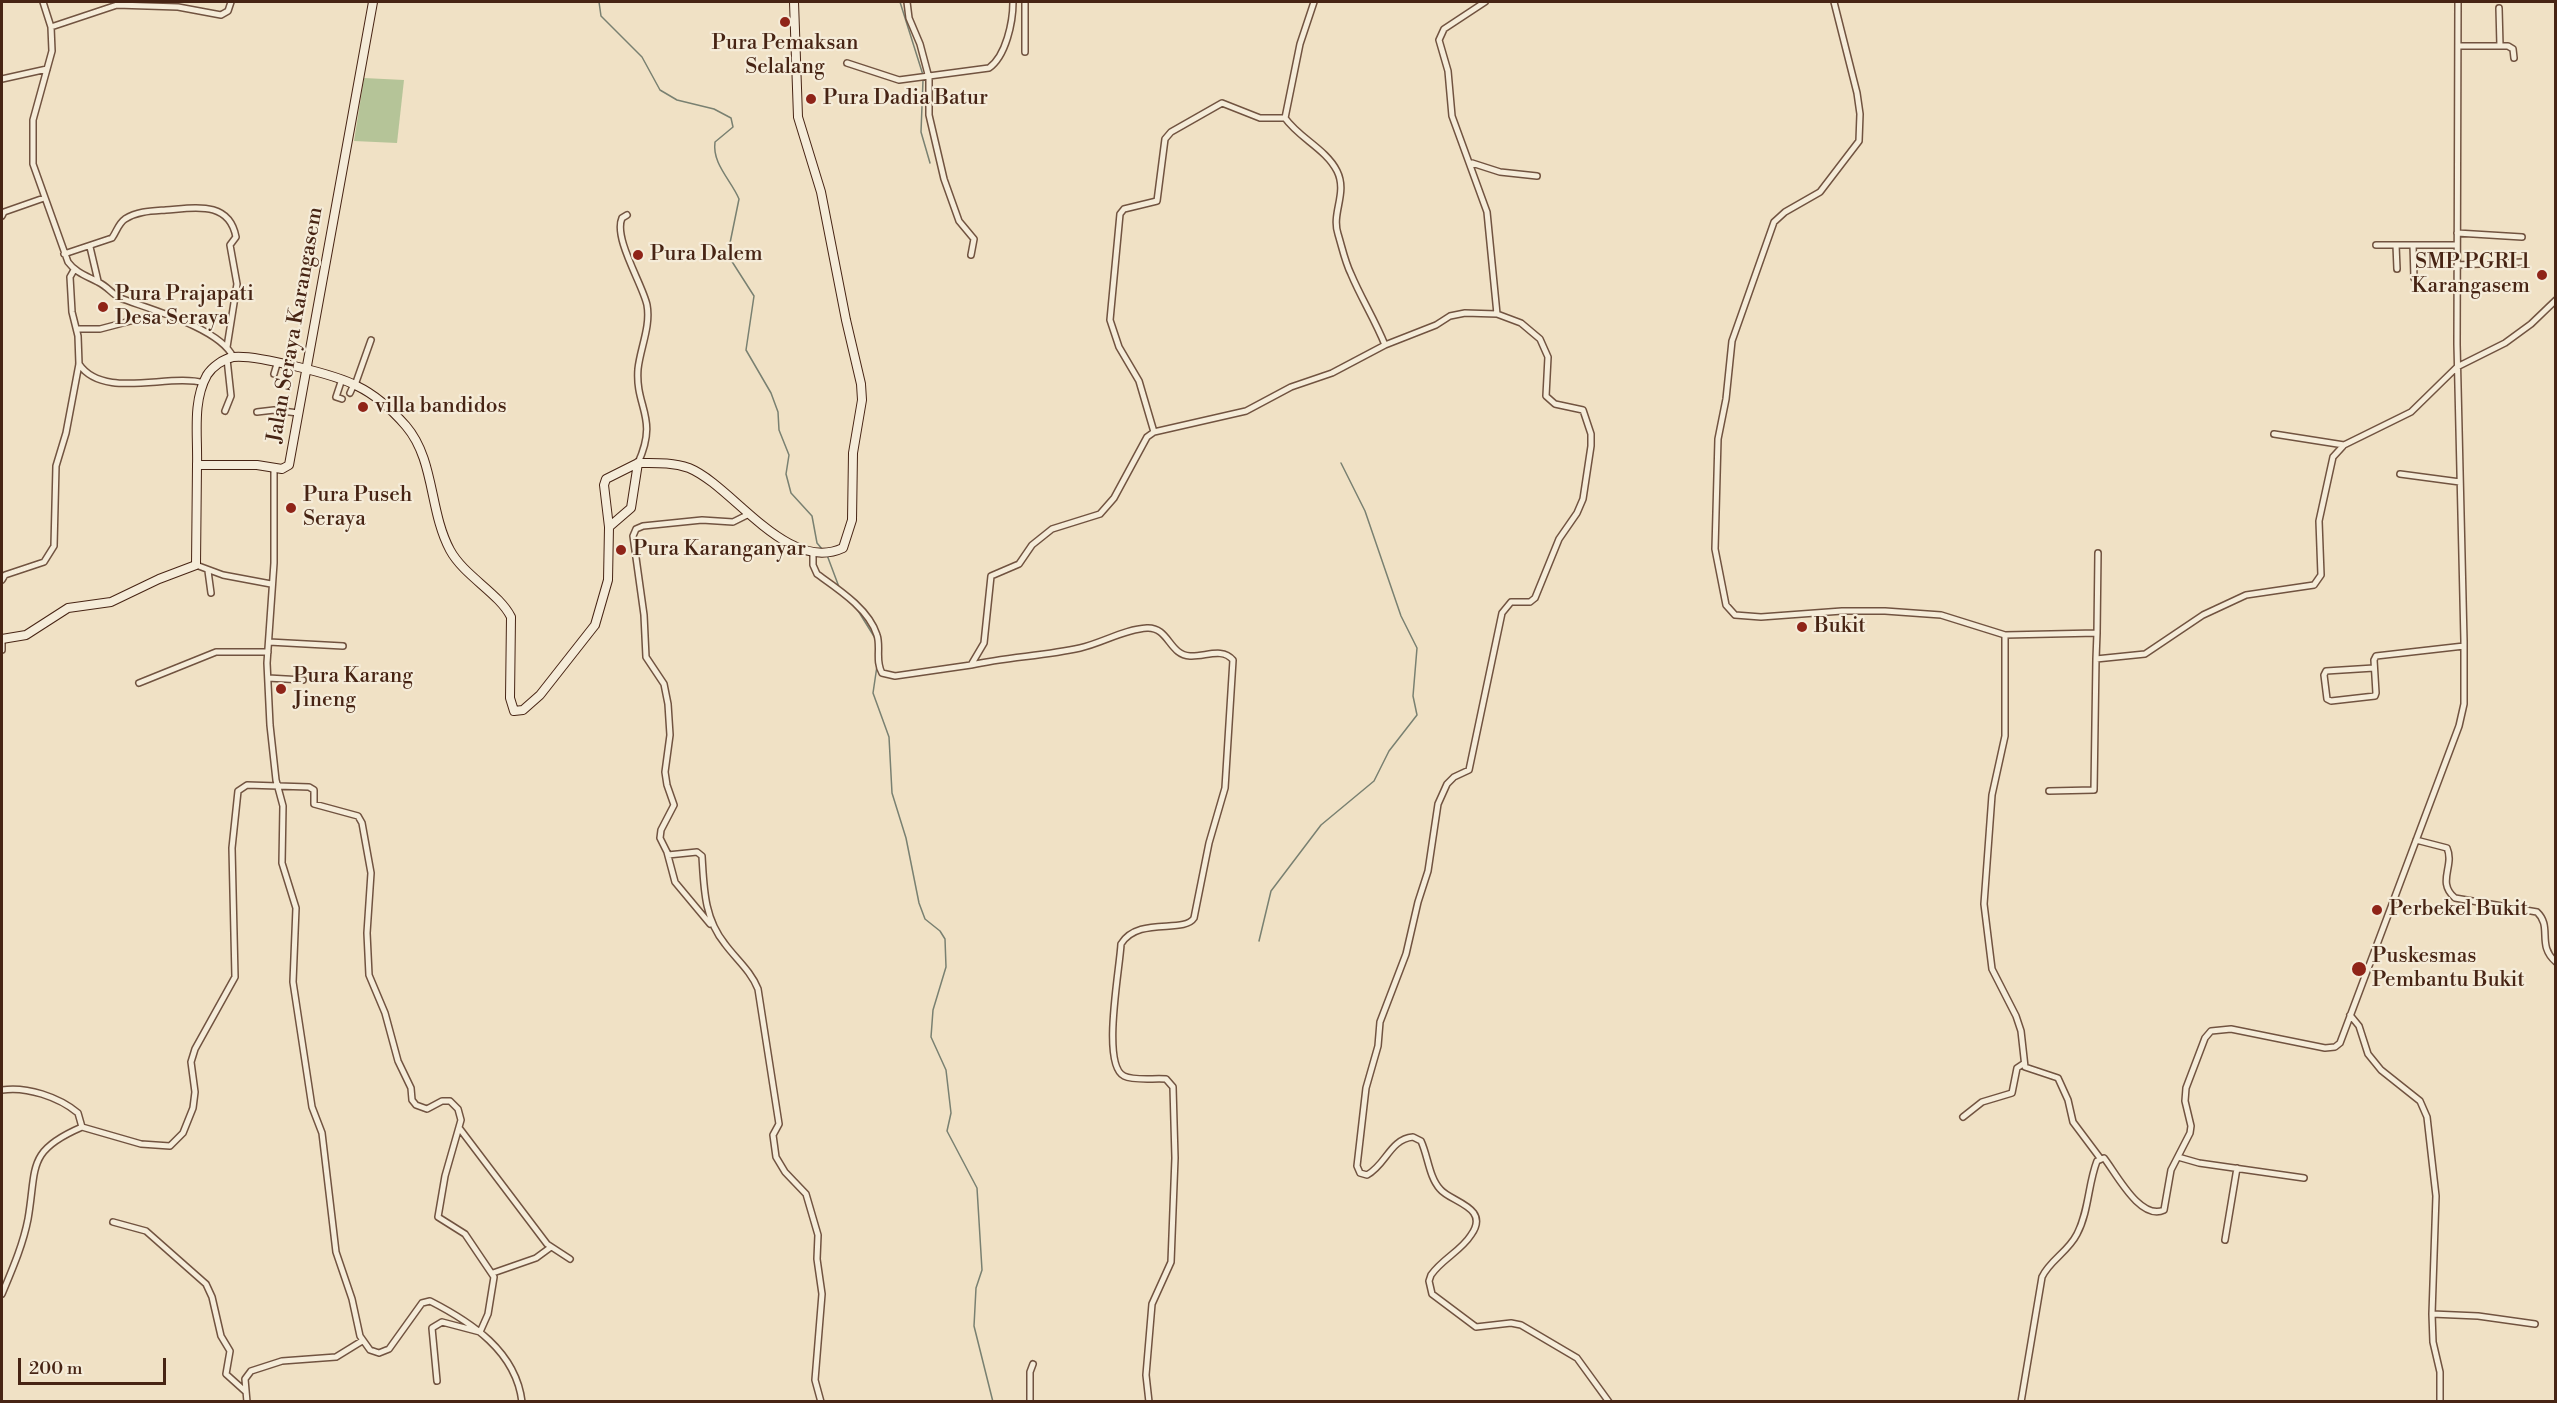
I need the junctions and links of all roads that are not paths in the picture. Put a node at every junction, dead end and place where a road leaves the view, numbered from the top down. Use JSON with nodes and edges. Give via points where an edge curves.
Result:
{"nodes":[{"id":1,"x":43,"y":2,"type":"edge"},
{"id":2,"x":231,"y":2,"type":"edge"},
{"id":3,"x":373,"y":2,"type":"edge"},
{"id":4,"x":794,"y":2,"type":"edge"},
{"id":5,"x":907,"y":2,"type":"edge"},
{"id":6,"x":1013,"y":2,"type":"edge"},
{"id":7,"x":1025,"y":2,"type":"edge"},
{"id":8,"x":1314,"y":2,"type":"edge"},
{"id":9,"x":1485,"y":2,"type":"edge"},
{"id":10,"x":1834,"y":2,"type":"edge"},
{"id":11,"x":2458,"y":2,"type":"edge"},
{"id":12,"x":2499,"y":8,"type":"dead end"},
{"id":13,"x":51,"y":27,"type":"junction"},
{"id":14,"x":2459,"y":46,"type":"junction"},
{"id":15,"x":2500,"y":46,"type":"junction"},
{"id":16,"x":1025,"y":52,"type":"dead end"},
{"id":17,"x":2514,"y":58,"type":"dead end"},
{"id":18,"x":847,"y":63,"type":"dead end"},
{"id":19,"x":47,"y":69,"type":"junction"},
{"id":20,"x":929,"y":78,"type":"junction"},
{"id":21,"x":2,"y":79,"type":"edge"},
{"id":22,"x":1285,"y":118,"type":"junction"},
{"id":23,"x":1472,"y":163,"type":"junction"},
{"id":24,"x":1537,"y":176,"type":"dead end"},
{"id":25,"x":44,"y":198,"type":"junction"},
{"id":26,"x":627,"y":215,"type":"dead end"},
{"id":27,"x":2,"y":216,"type":"edge"},
{"id":28,"x":2457,"y":233,"type":"junction"},
{"id":29,"x":2522,"y":237,"type":"dead end"},
{"id":30,"x":2376,"y":245,"type":"dead end"},
{"id":31,"x":2396,"y":245,"type":"junction"},
{"id":32,"x":2413,"y":245,"type":"junction"},
{"id":33,"x":2457,"y":245,"type":"junction"},
{"id":34,"x":90,"y":247,"type":"junction"},
{"id":35,"x":64,"y":254,"type":"junction"},
{"id":36,"x":971,"y":255,"type":"dead end"},
{"id":37,"x":2523,"y":262,"type":"dead end"},
{"id":38,"x":2457,"y":265,"type":"junction"},
{"id":39,"x":2397,"y":269,"type":"dead end"},
{"id":40,"x":74,"y":270,"type":"junction"},
{"id":41,"x":2414,"y":278,"type":"dead end"},
{"id":42,"x":98,"y":281,"type":"junction"},
{"id":43,"x":2556,"y":300,"type":"edge"},
{"id":44,"x":163,"y":313,"type":"junction"},
{"id":45,"x":1497,"y":314,"type":"junction"},
{"id":46,"x":77,"y":329,"type":"junction"},
{"id":47,"x":371,"y":340,"type":"dead end"},
{"id":48,"x":1385,"y":345,"type":"junction"},
{"id":49,"x":227,"y":347,"type":"junction"},
{"id":50,"x":230,"y":358,"type":"junction"},
{"id":51,"x":79,"y":364,"type":"junction"},
{"id":52,"x":277,"y":364,"type":"junction"},
{"id":53,"x":2457,"y":367,"type":"junction"},
{"id":54,"x":307,"y":370,"type":"junction"},
{"id":55,"x":274,"y":374,"type":"dead end"},
{"id":56,"x":342,"y":380,"type":"junction"},
{"id":57,"x":204,"y":383,"type":"junction"},
{"id":58,"x":355,"y":384,"type":"junction"},
{"id":59,"x":350,"y":393,"type":"dead end"},
{"id":60,"x":342,"y":399,"type":"dead end"},
{"id":61,"x":225,"y":411,"type":"dead end"},
{"id":62,"x":256,"y":412,"type":"dead end"},
{"id":63,"x":298,"y":413,"type":"junction"},
{"id":64,"x":1154,"y":432,"type":"junction"},
{"id":65,"x":2274,"y":434,"type":"dead end"},
{"id":66,"x":2344,"y":445,"type":"junction"},
{"id":67,"x":638,"y":464,"type":"junction"},
{"id":68,"x":197,"y":465,"type":"junction"},
{"id":69,"x":274,"y":469,"type":"junction"},
{"id":70,"x":2400,"y":474,"type":"dead end"},
{"id":71,"x":2460,"y":482,"type":"junction"},
{"id":72,"x":747,"y":514,"type":"junction"},
{"id":73,"x":609,"y":527,"type":"junction"},
{"id":74,"x":813,"y":552,"type":"junction"},
{"id":75,"x":2098,"y":553,"type":"dead end"},
{"id":76,"x":196,"y":565,"type":"junction"},
{"id":77,"x":208,"y":571,"type":"junction"},
{"id":78,"x":2,"y":580,"type":"edge"},
{"id":79,"x":271,"y":584,"type":"junction"},
{"id":80,"x":211,"y":593,"type":"dead end"},
{"id":81,"x":2097,"y":633,"type":"junction"},
{"id":82,"x":2006,"y":635,"type":"junction"},
{"id":83,"x":2,"y":639,"type":"edge"},
{"id":84,"x":268,"y":642,"type":"junction"},
{"id":85,"x":343,"y":646,"type":"dead end"},
{"id":86,"x":2464,"y":646,"type":"junction"},
{"id":87,"x":2,"y":650,"type":"edge"},
{"id":88,"x":268,"y":652,"type":"junction"},
{"id":89,"x":2096,"y":659,"type":"junction"},
{"id":90,"x":971,"y":665,"type":"junction"},
{"id":91,"x":2374,"y":668,"type":"junction"},
{"id":92,"x":268,"y":678,"type":"junction"},
{"id":93,"x":303,"y":680,"type":"dead end"},
{"id":94,"x":138,"y":683,"type":"dead end"},
{"id":95,"x":278,"y":787,"type":"junction"},
{"id":96,"x":2049,"y":791,"type":"dead end"},
{"id":97,"x":2416,"y":840,"type":"junction"},
{"id":98,"x":668,"y":855,"type":"junction"},
{"id":99,"x":713,"y":927,"type":"junction"},
{"id":100,"x":2556,"y":962,"type":"edge"},
{"id":101,"x":2350,"y":1015,"type":"junction"},
{"id":102,"x":2023,"y":1064,"type":"junction"},
{"id":103,"x":2,"y":1090,"type":"edge"},
{"id":104,"x":1963,"y":1117,"type":"dead end"},
{"id":105,"x":82,"y":1126,"type":"junction"},
{"id":106,"x":460,"y":1129,"type":"junction"},
{"id":107,"x":2178,"y":1157,"type":"junction"},
{"id":108,"x":2100,"y":1158,"type":"junction"},
{"id":109,"x":2237,"y":1168,"type":"junction"},
{"id":110,"x":2304,"y":1178,"type":"dead end"},
{"id":111,"x":113,"y":1222,"type":"dead end"},
{"id":112,"x":2225,"y":1240,"type":"dead end"},
{"id":113,"x":551,"y":1247,"type":"junction"},
{"id":114,"x":570,"y":1259,"type":"dead end"},
{"id":115,"x":494,"y":1273,"type":"junction"},
{"id":116,"x":9,"y":1276,"type":"junction"},
{"id":117,"x":2,"y":1277,"type":"edge"},
{"id":118,"x":2,"y":1294,"type":"edge"},
{"id":119,"x":2432,"y":1314,"type":"junction"},
{"id":120,"x":2535,"y":1324,"type":"dead end"},
{"id":121,"x":480,"y":1332,"type":"junction"},
{"id":122,"x":362,"y":1341,"type":"junction"},
{"id":123,"x":1034,"y":1364,"type":"dead end"},
{"id":124,"x":437,"y":1382,"type":"dead end"},
{"id":125,"x":246,"y":1392,"type":"junction"},
{"id":126,"x":247,"y":1401,"type":"edge"},
{"id":127,"x":522,"y":1401,"type":"edge"},
{"id":128,"x":821,"y":1401,"type":"edge"},
{"id":129,"x":1030,"y":1401,"type":"edge"},
{"id":130,"x":1149,"y":1401,"type":"edge"},
{"id":131,"x":1609,"y":1401,"type":"edge"},
{"id":132,"x":2021,"y":1401,"type":"edge"},
{"id":133,"x":2440,"y":1401,"type":"edge"}],
"edges":[{"from":1,"to":13,"type":"street"},
{"from":2,"to":13,"type":"street","via":[[221,15],[178,7],[117,5]]},
{"from":3,"to":54,"type":"street","name":"Jalan Seraya Karangasem"},
{"from":4,"to":74,"type":"street","via":[[798,117],[821,192],[862,400],[854,446],[849,535],[843,548]]},
{"from":5,"to":20,"type":"street"},
{"from":6,"to":20,"type":"street","via":[[1008,33],[991,66]]},
{"from":7,"to":16,"type":"street"},
{"from":8,"to":22,"type":"street","via":[[1300,44]]},
{"from":9,"to":23,"type":"street","via":[[1444,29],[1439,40],[1448,71],[1452,116]]},
{"from":10,"to":82,"type":"street","via":[[1857,93],[1859,141],[1820,192],[1774,222],[1732,341],[1718,439],[1714,526],[1726,604],[1735,615],[1745,617],[1862,610],[1941,615]]},
{"from":11,"to":14,"type":"street"},
{"from":12,"to":15,"type":"street"},
{"from":13,"to":19,"type":"street","via":[[52,56]]},
{"from":14,"to":15,"type":"street"},
{"from":14,"to":28,"type":"street"},
{"from":15,"to":17,"type":"street","via":[[2512,48]]},
{"from":18,"to":20,"type":"street","via":[[899,80]]},
{"from":19,"to":21,"type":"street"},
{"from":19,"to":25,"type":"street","via":[[32,135],[33,168]]},
{"from":20,"to":36,"type":"street","via":[[930,124],[952,206],[959,222],[974,239]]},
{"from":22,"to":48,"type":"street","via":[[1339,174],[1338,234],[1350,273]]},
{"from":22,"to":64,"type":"street","via":[[1260,118],[1226,103],[1208,109],[1165,139],[1156,201],[1124,209],[1120,214],[1110,320],[1119,347],[1139,381]]},
{"from":23,"to":24,"type":"street","via":[[1488,170]]},
{"from":23,"to":45,"type":"street","via":[[1487,212]]},
{"from":25,"to":27,"type":"street"},
{"from":25,"to":35,"type":"street"},
{"from":26,"to":67,"type":"street","via":[[620,225],[648,313],[638,378],[648,431]]},
{"from":28,"to":29,"type":"street"},
{"from":28,"to":33,"type":"street"},
{"from":30,"to":31,"type":"street"},
{"from":31,"to":32,"type":"street"},
{"from":31,"to":39,"type":"street"},
{"from":32,"to":33,"type":"street"},
{"from":32,"to":41,"type":"street"},
{"from":33,"to":38,"type":"street"},
{"from":34,"to":35,"type":"street"},
{"from":34,"to":42,"type":"street"},
{"from":34,"to":49,"type":"street","via":[[112,238],[120,222],[140,212],[204,206],[224,216],[236,237],[230,243],[237,284]]},
{"from":35,"to":40,"type":"street"},
{"from":37,"to":38,"type":"street"},
{"from":38,"to":53,"type":"street"},
{"from":40,"to":42,"type":"street"},
{"from":40,"to":46,"type":"street","via":[[70,277]]},
{"from":42,"to":44,"type":"street","via":[[116,296]]},
{"from":43,"to":53,"type":"street","via":[[2505,343]]},
{"from":44,"to":46,"type":"street","via":[[100,329]]},
{"from":44,"to":49,"type":"street"},
{"from":45,"to":48,"type":"street","via":[[1456,314]]},
{"from":45,"to":131,"type":"street","via":[[1521,323],[1544,345],[1548,357],[1548,399],[1583,410],[1591,434],[1587,476],[1577,513],[1559,539],[1535,598],[1530,602],[1511,602],[1505,607],[1469,770],[1447,784],[1438,804],[1428,871],[1406,954],[1380,1022],[1378,1046],[1366,1088],[1357,1166],[1360,1173],[1366,1174],[1379,1166],[1396,1142],[1413,1137],[1421,1142],[1440,1189],[1469,1208],[1475,1223],[1472,1235],[1431,1275],[1432,1294],[1476,1327],[1521,1325],[1578,1358]]},
{"from":46,"to":51,"type":"street"},
{"from":47,"to":58,"type":"street"},
{"from":48,"to":64,"type":"street","via":[[1246,411]]},
{"from":49,"to":50,"type":"street"},
{"from":50,"to":52,"type":"street","via":[[248,357]]},
{"from":50,"to":57,"type":"street","via":[[214,367]]},
{"from":50,"to":61,"type":"street","via":[[231,396]]},
{"from":51,"to":57,"type":"street","via":[[88,375],[103,380]]},
{"from":51,"to":78,"type":"street","via":[[56,466],[54,546],[44,562],[5,575]]},
{"from":52,"to":54,"type":"street"},
{"from":52,"to":55,"type":"street"},
{"from":53,"to":66,"type":"street","via":[[2411,412]]},
{"from":53,"to":71,"type":"street"},
{"from":54,"to":56,"type":"street"},
{"from":54,"to":63,"type":"street","name":"Jalan Seraya Karangasem"},
{"from":56,"to":58,"type":"street"},
{"from":56,"to":60,"type":"street","via":[[336,397]]},
{"from":57,"to":68,"type":"street","via":[[197,407]]},
{"from":58,"to":59,"type":"street"},
{"from":58,"to":73,"type":"street","via":[[407,427],[422,450],[440,527],[455,558],[511,617],[510,698],[514,711],[523,710],[540,695],[595,625],[608,580]]},
{"from":62,"to":63,"type":"street"},
{"from":63,"to":69,"type":"street","name":"Jalan Seraya Karangasem","via":[[288,465]]},
{"from":64,"to":90,"type":"street","via":[[1147,437],[1126,479],[1100,514],[1052,529],[1032,545],[1019,564],[991,576],[984,643]]},
{"from":65,"to":66,"type":"street"},
{"from":66,"to":89,"type":"street","via":[[2330,466],[2319,521],[2321,575],[2314,585],[2246,595],[2184,626],[2145,654]]},
{"from":67,"to":72,"type":"street","via":[[669,463],[688,468],[706,478]]},
{"from":67,"to":73,"type":"street","via":[[631,508]]},
{"from":67,"to":73,"type":"street","via":[[606,479]]},
{"from":68,"to":69,"type":"street","name":"Jalan Seraya Karangasem","via":[[257,465]]},
{"from":68,"to":76,"type":"street"},
{"from":69,"to":79,"type":"street"},
{"from":70,"to":71,"type":"street"},
{"from":71,"to":86,"type":"street"},
{"from":72,"to":74,"type":"street"},
{"from":72,"to":98,"type":"street","via":[[733,522],[702,520],[643,526],[633,536],[646,657],[664,684],[670,712],[665,772],[674,805],[660,836]]},
{"from":74,"to":90,"type":"street","via":[[817,574],[864,613],[873,627],[882,673],[895,676]]},
{"from":75,"to":81,"type":"street"},
{"from":76,"to":77,"type":"street"},
{"from":76,"to":83,"type":"street","via":[[111,602],[68,608],[26,635]]},
{"from":77,"to":79,"type":"street"},
{"from":77,"to":80,"type":"street"},
{"from":79,"to":84,"type":"street"},
{"from":81,"to":82,"type":"street"},
{"from":81,"to":89,"type":"street"},
{"from":82,"to":102,"type":"street","via":[[2005,736],[1992,795],[1984,904],[1992,969],[2021,1031]]},
{"from":83,"to":87,"type":"street"},
{"from":84,"to":85,"type":"street"},
{"from":84,"to":88,"type":"street"},
{"from":86,"to":91,"type":"street","via":[[2383,654],[2375,657]]},
{"from":86,"to":97,"type":"street","via":[[2462,715]]},
{"from":88,"to":92,"type":"street"},
{"from":88,"to":94,"type":"street","via":[[216,652]]},
{"from":89,"to":96,"type":"street","via":[[2094,790]]},
{"from":90,"to":130,"type":"street","via":[[1080,648],[1146,628],[1166,635],[1176,652],[1189,656],[1228,654],[1233,660],[1225,788],[1194,918],[1187,924],[1139,929],[1121,944],[1113,1042],[1117,1071],[1128,1078],[1166,1079],[1173,1087],[1171,1262],[1152,1304],[1146,1375]]},
{"from":91,"to":91,"type":"street","via":[[2326,671],[2327,699],[2374,696]]},
{"from":92,"to":93,"type":"street"},
{"from":92,"to":95,"type":"street"},
{"from":95,"to":105,"type":"street","via":[[247,785],[238,790],[232,848],[235,977],[192,1055],[194,1101],[183,1133],[170,1146],[153,1145]]},
{"from":95,"to":106,"type":"street","via":[[313,788],[314,804],[361,819],[371,873],[367,933],[371,979],[412,1100],[423,1109],[446,1100],[453,1102],[460,1113]]},
{"from":95,"to":122,"type":"street","via":[[283,806],[282,863],[297,913],[292,969],[300,1032],[312,1107],[322,1133],[336,1252]]},
{"from":97,"to":100,"type":"street","via":[[2446,848],[2450,856],[2445,880],[2455,898],[2537,912],[2544,920],[2545,949]]},
{"from":97,"to":101,"type":"street"},
{"from":98,"to":99,"type":"street","via":[[677,886]]},
{"from":98,"to":99,"type":"street","via":[[697,852],[702,856],[706,902]]},
{"from":99,"to":128,"type":"street","via":[[758,989],[779,1124],[773,1135],[776,1157],[806,1194],[814,1217],[820,1245],[817,1259],[822,1294],[815,1380]]},
{"from":101,"to":107,"type":"street","via":[[2340,1043],[2332,1048],[2231,1029],[2211,1031],[2186,1088],[2191,1126]]},
{"from":101,"to":119,"type":"street","via":[[2359,1026],[2368,1054],[2381,1070],[2420,1101],[2427,1117],[2436,1197]]},
{"from":102,"to":104,"type":"street","via":[[2017,1068],[2012,1093],[1982,1102]]},
{"from":102,"to":108,"type":"street","via":[[2058,1078],[2073,1122]]},
{"from":103,"to":105,"type":"street","via":[[24,1090],[63,1104],[78,1113]]},
{"from":105,"to":116,"type":"street","via":[[56,1138],[37,1161],[25,1234]]},
{"from":106,"to":113,"type":"street"},
{"from":106,"to":115,"type":"street","via":[[445,1176],[438,1217],[461,1230]]},
{"from":107,"to":108,"type":"street","via":[[2160,1212],[2143,1207],[2134,1199],[2104,1158]]},
{"from":107,"to":109,"type":"street"},
{"from":108,"to":132,"type":"street","via":[[2078,1233],[2042,1277]]},
{"from":109,"to":110,"type":"street"},
{"from":109,"to":112,"type":"street"},
{"from":111,"to":125,"type":"street","via":[[146,1231],[206,1284],[221,1336],[230,1351],[226,1374]]},
{"from":113,"to":114,"type":"street"},
{"from":113,"to":115,"type":"street","via":[[530,1261]]},
{"from":115,"to":121,"type":"street","via":[[488,1314]]},
{"from":116,"to":117,"type":"street"},
{"from":116,"to":118,"type":"street"},
{"from":119,"to":120,"type":"street","via":[[2496,1317]]},
{"from":119,"to":133,"type":"street"},
{"from":121,"to":122,"type":"street","via":[[425,1301],[387,1351],[376,1352]]},
{"from":121,"to":124,"type":"street","via":[[442,1322],[434,1325]]},
{"from":121,"to":127,"type":"street","via":[[504,1356]]},
{"from":122,"to":125,"type":"street","via":[[336,1357],[282,1361],[255,1370],[246,1376]]},
{"from":123,"to":129,"type":"street","via":[[1030,1371]]},
{"from":125,"to":126,"type":"street"}]}
